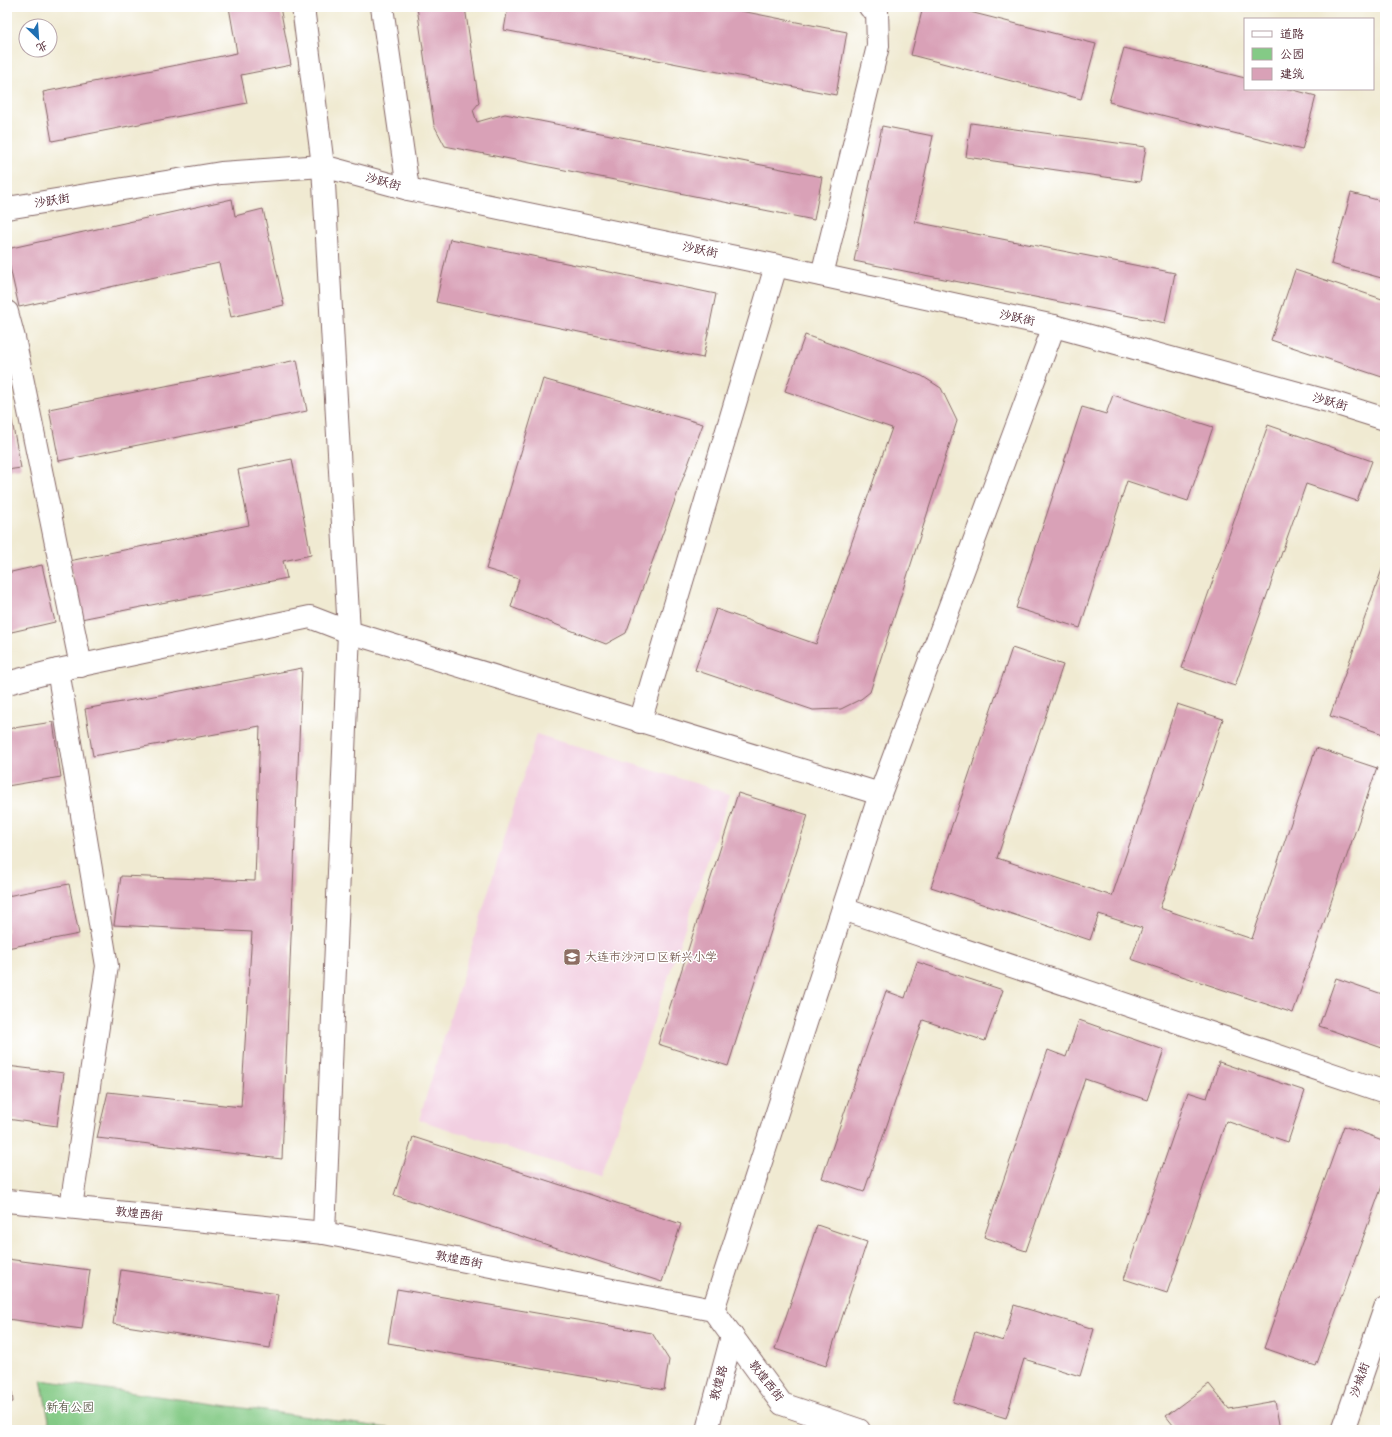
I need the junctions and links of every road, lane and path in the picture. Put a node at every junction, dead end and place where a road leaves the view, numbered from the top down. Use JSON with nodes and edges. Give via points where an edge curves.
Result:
{"nodes":[{"id":1,"x":303,"y":7,"type":"edge"},
{"id":2,"x":382,"y":7,"type":"edge"},
{"id":3,"x":870,"y":7,"type":"edge"},
{"id":4,"x":323,"y":166,"type":"junction"},
{"id":5,"x":408,"y":189,"type":"junction"},
{"id":6,"x":7,"y":208,"type":"edge"},
{"id":7,"x":776,"y":266,"type":"junction"},
{"id":8,"x":822,"y":275,"type":"junction"},
{"id":9,"x":7,"y":312,"type":"edge"},
{"id":10,"x":1054,"y":326,"type":"junction"},
{"id":11,"x":1385,"y":419,"type":"edge"},
{"id":12,"x":348,"y":632,"type":"junction"},
{"id":13,"x":81,"y":666,"type":"junction"},
{"id":14,"x":58,"y":670,"type":"junction"},
{"id":15,"x":7,"y":683,"type":"edge"},
{"id":16,"x":640,"y":722,"type":"junction"},
{"id":17,"x":880,"y":794,"type":"junction"},
{"id":18,"x":842,"y":909,"type":"junction"},
{"id":19,"x":1385,"y":1092,"type":"edge"},
{"id":20,"x":7,"y":1201,"type":"edge"},
{"id":21,"x":71,"y":1207,"type":"junction"},
{"id":22,"x":324,"y":1234,"type":"junction"},
{"id":23,"x":1385,"y":1308,"type":"edge"},
{"id":24,"x":713,"y":1310,"type":"junction"},
{"id":25,"x":732,"y":1336,"type":"junction"},
{"id":26,"x":707,"y":1430,"type":"edge"},
{"id":27,"x":859,"y":1430,"type":"edge"},
{"id":28,"x":1343,"y":1430,"type":"edge"}],
"edges":[{"from":1,"to":4,"type":"street"},
{"from":2,"to":5,"type":"street"},
{"from":3,"to":8,"type":"street","via":[[877,11],[878,46]]},
{"from":4,"to":5,"type":"street","name":"沙跃街"},
{"from":4,"to":6,"type":"street","name":"沙跃街","via":[[221,172]]},
{"from":4,"to":12,"type":"street"},
{"from":5,"to":7,"type":"street","name":"沙跃街"},
{"from":7,"to":8,"type":"street","name":"沙跃街"},
{"from":7,"to":16,"type":"street"},
{"from":8,"to":10,"type":"street","name":"沙跃街"},
{"from":9,"to":13,"type":"street"},
{"from":10,"to":11,"type":"street","name":"沙跃街"},
{"from":10,"to":17,"type":"street"},
{"from":12,"to":13,"type":"street","via":[[310,617]]},
{"from":12,"to":16,"type":"street"},
{"from":12,"to":22,"type":"street"},
{"from":13,"to":14,"type":"street"},
{"from":14,"to":15,"type":"street"},
{"from":14,"to":21,"type":"street","via":[[107,966]]},
{"from":16,"to":17,"type":"street"},
{"from":17,"to":18,"type":"street"},
{"from":18,"to":19,"type":"street"},
{"from":18,"to":24,"type":"street"},
{"from":20,"to":21,"type":"street","name":"敦煌西街"},
{"from":21,"to":22,"type":"street","name":"敦煌西街"},
{"from":22,"to":24,"type":"street","name":"敦煌西街"},
{"from":23,"to":28,"type":"street","name":"沙城街"},
{"from":24,"to":25,"type":"street","name":"敦煌西街"},
{"from":25,"to":26,"type":"street","name":"敦煌路"},
{"from":25,"to":27,"type":"street","name":"敦煌西街","via":[[782,1404]]}]}
